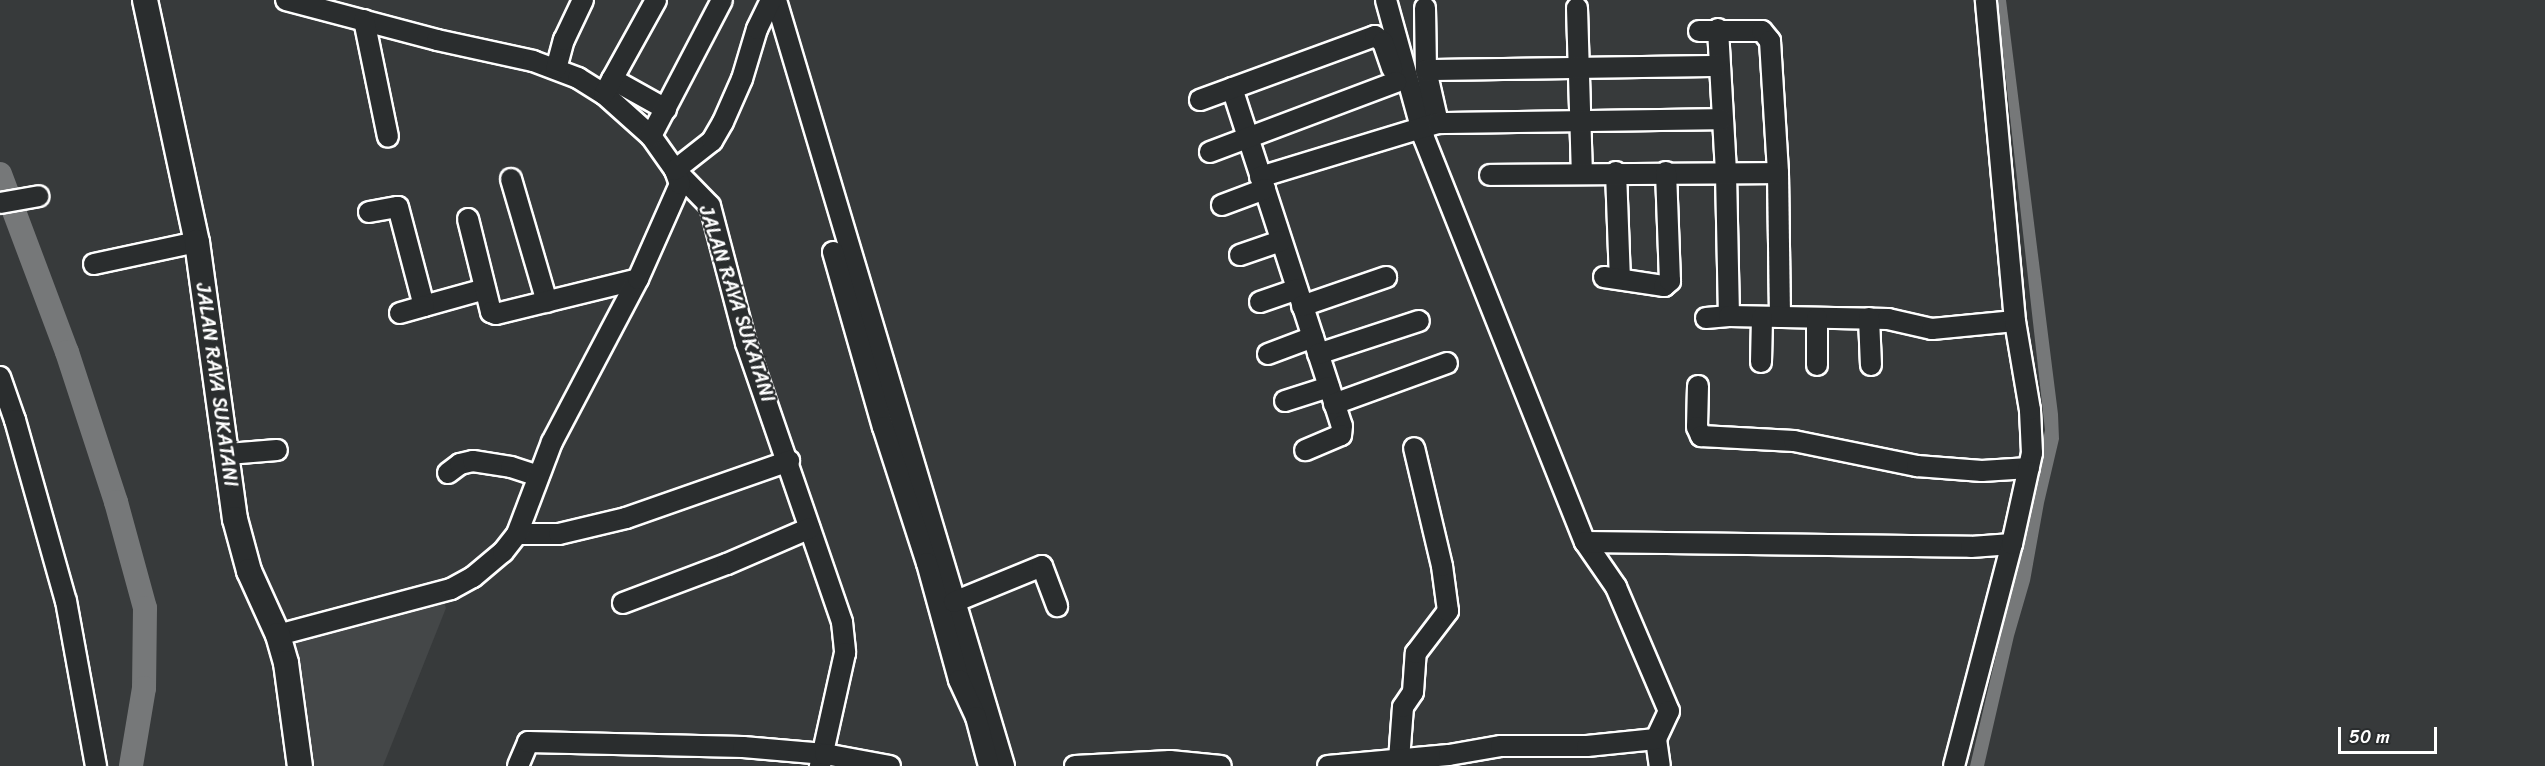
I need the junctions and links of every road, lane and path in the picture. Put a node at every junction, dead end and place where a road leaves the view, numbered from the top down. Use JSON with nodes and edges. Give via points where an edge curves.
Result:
{"nodes":[{"id":1,"x":145,"y":0,"type":"edge"},
{"id":2,"x":286,"y":0,"type":"edge"},
{"id":3,"x":583,"y":0,"type":"edge"},
{"id":4,"x":656,"y":0,"type":"edge"},
{"id":5,"x":722,"y":0,"type":"edge"},
{"id":6,"x":773,"y":0,"type":"edge"},
{"id":7,"x":1386,"y":0,"type":"edge"},
{"id":8,"x":1986,"y":0,"type":"edge"},
{"id":9,"x":343,"y":8,"type":"edge"},
{"id":10,"x":1425,"y":8,"type":"dead end"},
{"id":11,"x":1577,"y":8,"type":"dead end"},
{"id":12,"x":364,"y":20,"type":"junction"},
{"id":13,"x":1719,"y":66,"type":"junction"},
{"id":14,"x":1579,"y":68,"type":"junction"},
{"id":15,"x":556,"y":69,"type":"junction"},
{"id":16,"x":1426,"y":70,"type":"junction"},
{"id":17,"x":1396,"y":82,"type":"junction"},
{"id":18,"x":608,"y":87,"type":"junction"},
{"id":19,"x":1232,"y":88,"type":"junction"},
{"id":20,"x":1200,"y":100,"type":"dead end"},
{"id":21,"x":666,"y":109,"type":"junction"},
{"id":22,"x":1722,"y":119,"type":"junction"},
{"id":23,"x":1580,"y":120,"type":"junction"},
{"id":24,"x":1423,"y":128,"type":"junction"},
{"id":25,"x":651,"y":136,"type":"junction"},
{"id":26,"x":388,"y":137,"type":"dead end"},
{"id":27,"x":1248,"y":138,"type":"junction"},
{"id":28,"x":1210,"y":152,"type":"dead end"},
{"id":29,"x":675,"y":170,"type":"junction"},
{"id":30,"x":1616,"y":172,"type":"junction"},
{"id":31,"x":1666,"y":172,"type":"junction"},
{"id":32,"x":1582,"y":173,"type":"junction"},
{"id":33,"x":1726,"y":173,"type":"junction"},
{"id":34,"x":1778,"y":173,"type":"junction"},
{"id":35,"x":1490,"y":175,"type":"dead end"},
{"id":36,"x":511,"y":179,"type":"dead end"},
{"id":37,"x":1263,"y":183,"type":"junction"},
{"id":38,"x":38,"y":196,"type":"dead end"},
{"id":39,"x":8,"y":202,"type":"edge"},
{"id":40,"x":1222,"y":205,"type":"dead end"},
{"id":41,"x":369,"y":212,"type":"dead end"},
{"id":42,"x":468,"y":219,"type":"dead end"},
{"id":43,"x":1281,"y":240,"type":"junction"},
{"id":44,"x":197,"y":242,"type":"junction"},
{"id":45,"x":834,"y":252,"type":"dead end"},
{"id":46,"x":1240,"y":255,"type":"dead end"},
{"id":47,"x":94,"y":264,"type":"dead end"},
{"id":48,"x":1386,"y":277,"type":"dead end"},
{"id":49,"x":638,"y":279,"type":"junction"},
{"id":50,"x":485,"y":289,"type":"junction"},
{"id":51,"x":1300,"y":298,"type":"junction"},
{"id":52,"x":546,"y":302,"type":"junction"},
{"id":53,"x":1260,"y":302,"type":"dead end"},
{"id":54,"x":424,"y":306,"type":"junction"},
{"id":55,"x":400,"y":313,"type":"dead end"},
{"id":56,"x":1729,"y":316,"type":"junction"},
{"id":57,"x":1706,"y":318,"type":"dead end"},
{"id":58,"x":1771,"y":318,"type":"junction"},
{"id":59,"x":1817,"y":318,"type":"junction"},
{"id":60,"x":1869,"y":318,"type":"junction"},
{"id":61,"x":1419,"y":321,"type":"dead end"},
{"id":62,"x":2015,"y":321,"type":"junction"},
{"id":63,"x":1315,"y":345,"type":"junction"},
{"id":64,"x":1268,"y":354,"type":"dead end"},
{"id":65,"x":1761,"y":362,"type":"dead end"},
{"id":66,"x":1447,"y":363,"type":"dead end"},
{"id":67,"x":1817,"y":365,"type":"dead end"},
{"id":68,"x":1871,"y":365,"type":"dead end"},
{"id":69,"x":0,"y":377,"type":"edge"},
{"id":70,"x":1698,"y":386,"type":"dead end"},
{"id":71,"x":1331,"y":395,"type":"junction"},
{"id":72,"x":1285,"y":401,"type":"dead end"},
{"id":73,"x":1414,"y":448,"type":"dead end"},
{"id":74,"x":277,"y":450,"type":"dead end"},
{"id":75,"x":1305,"y":450,"type":"dead end"},
{"id":76,"x":228,"y":454,"type":"junction"},
{"id":77,"x":789,"y":461,"type":"junction"},
{"id":78,"x":2029,"y":468,"type":"junction"},
{"id":79,"x":448,"y":473,"type":"dead end"},
{"id":80,"x":539,"y":476,"type":"junction"},
{"id":81,"x":922,"y":520,"type":"junction"},
{"id":82,"x":810,"y":528,"type":"junction"},
{"id":83,"x":517,"y":534,"type":"junction"},
{"id":84,"x":1586,"y":542,"type":"junction"},
{"id":85,"x":2012,"y":544,"type":"junction"},
{"id":86,"x":954,"y":602,"type":"junction"},
{"id":87,"x":623,"y":603,"type":"dead end"},
{"id":88,"x":1057,"y":606,"type":"dead end"},
{"id":89,"x":278,"y":635,"type":"junction"},
{"id":90,"x":1656,"y":740,"type":"junction"},
{"id":91,"x":822,"y":760,"type":"edge"},
{"id":92,"x":1400,"y":760,"type":"junction"},
{"id":93,"x":96,"y":766,"type":"edge"},
{"id":94,"x":300,"y":766,"type":"edge"},
{"id":95,"x":518,"y":766,"type":"edge"},
{"id":96,"x":890,"y":766,"type":"edge"},
{"id":97,"x":989,"y":766,"type":"edge"},
{"id":98,"x":1004,"y":766,"type":"edge"},
{"id":99,"x":1076,"y":766,"type":"edge"},
{"id":100,"x":1221,"y":766,"type":"edge"},
{"id":101,"x":1328,"y":766,"type":"edge"},
{"id":102,"x":1660,"y":766,"type":"edge"},
{"id":103,"x":1954,"y":766,"type":"edge"}],
"edges":[{"from":1,"to":44,"type":"main road","name":"JALAN RAYA SUKATANI"},
{"from":2,"to":9,"type":"street","name":"JALAN RAYA SUKATANI"},
{"from":3,"to":15,"type":"street","via":[[564,40]]},
{"from":4,"to":18,"type":"street"},
{"from":5,"to":21,"type":"street"},
{"from":6,"to":29,"type":"street","via":[[757,29],[750,57],[723,122],[712,141]]},
{"from":6,"to":81,"type":"street"},
{"from":7,"to":24,"type":"street"},
{"from":8,"to":62,"type":"street"},
{"from":9,"to":12,"type":"street","name":"JALAN RAYA SUKATANI"},
{"from":10,"to":16,"type":"street"},
{"from":11,"to":14,"type":"street"},
{"from":12,"to":15,"type":"street","name":"JALAN RAYA SUKATANI"},
{"from":12,"to":26,"type":"street"},
{"from":13,"to":14,"type":"street"},
{"from":13,"to":22,"type":"street"},
{"from":13,"to":34,"type":"street","via":[[1709,30],[1762,31],[1767,35]]},
{"from":14,"to":16,"type":"street"},
{"from":14,"to":23,"type":"street"},
{"from":15,"to":18,"type":"street","name":"JALAN RAYA SUKATANI"},
{"from":16,"to":24,"type":"street"},
{"from":17,"to":19,"type":"street","via":[[1388,51],[1375,36]]},
{"from":17,"to":24,"type":"street"},
{"from":17,"to":27,"type":"street"},
{"from":18,"to":21,"type":"street"},
{"from":18,"to":25,"type":"street","name":"JALAN RAYA SUKATANI"},
{"from":19,"to":20,"type":"street"},
{"from":19,"to":27,"type":"street"},
{"from":21,"to":25,"type":"street"},
{"from":22,"to":23,"type":"street"},
{"from":22,"to":33,"type":"street"},
{"from":23,"to":24,"type":"street"},
{"from":23,"to":32,"type":"street"},
{"from":24,"to":37,"type":"street"},
{"from":24,"to":84,"type":"street"},
{"from":25,"to":29,"type":"street","name":"JALAN RAYA SUKATANI"},
{"from":27,"to":28,"type":"street"},
{"from":27,"to":37,"type":"street"},
{"from":29,"to":49,"type":"street","via":[[680,184]]},
{"from":29,"to":77,"type":"street","name":"JALAN RAYA SUKATANI","via":[[710,206],[746,343]]},
{"from":30,"to":31,"type":"street"},
{"from":30,"to":31,"type":"street","via":[[1612,278],[1664,286],[1670,281]]},
{"from":30,"to":32,"type":"street"},
{"from":31,"to":33,"type":"street"},
{"from":32,"to":35,"type":"street"},
{"from":33,"to":34,"type":"street"},
{"from":33,"to":56,"type":"street"},
{"from":34,"to":58,"type":"street"},
{"from":36,"to":52,"type":"street"},
{"from":37,"to":40,"type":"street"},
{"from":37,"to":43,"type":"street"},
{"from":38,"to":39,"type":"street"},
{"from":41,"to":54,"type":"street","via":[[398,207]]},
{"from":42,"to":50,"type":"street"},
{"from":43,"to":46,"type":"street"},
{"from":43,"to":51,"type":"street"},
{"from":44,"to":47,"type":"street"},
{"from":44,"to":76,"type":"main road","name":"JALAN RAYA SUKATANI"},
{"from":45,"to":81,"type":"street"},
{"from":48,"to":51,"type":"street"},
{"from":49,"to":52,"type":"street"},
{"from":49,"to":80,"type":"street","via":[[552,442]]},
{"from":50,"to":52,"type":"street","via":[[491,312],[496,314]]},
{"from":50,"to":54,"type":"street"},
{"from":51,"to":53,"type":"street"},
{"from":51,"to":63,"type":"street"},
{"from":54,"to":55,"type":"street"},
{"from":56,"to":57,"type":"street"},
{"from":56,"to":58,"type":"street"},
{"from":58,"to":59,"type":"street"},
{"from":58,"to":65,"type":"street"},
{"from":59,"to":60,"type":"street"},
{"from":59,"to":67,"type":"street"},
{"from":60,"to":62,"type":"street","via":[[1932,329]]},
{"from":60,"to":68,"type":"street"},
{"from":61,"to":63,"type":"street"},
{"from":62,"to":78,"type":"street","via":[[2030,410]]},
{"from":63,"to":64,"type":"street"},
{"from":63,"to":71,"type":"street"},
{"from":66,"to":71,"type":"street"},
{"from":69,"to":93,"type":"street","via":[[66,601]]},
{"from":70,"to":78,"type":"street","via":[[1697,433],[1701,436],[1794,441],[1917,466],[1982,471]]},
{"from":71,"to":72,"type":"street"},
{"from":71,"to":75,"type":"street","via":[[1341,435]]},
{"from":73,"to":92,"type":"street","via":[[1442,566],[1448,611],[1416,653],[1413,692],[1403,707]]},
{"from":74,"to":76,"type":"street"},
{"from":76,"to":89,"type":"main road","name":"JALAN RAYA SUKATANI","via":[[233,510],[249,571]]},
{"from":77,"to":82,"type":"street","name":"JALAN RAYA SUKATANI"},
{"from":77,"to":83,"type":"street","via":[[626,518],[559,534]]},
{"from":78,"to":85,"type":"street"},
{"from":79,"to":80,"type":"street","via":[[473,461]]},
{"from":80,"to":83,"type":"street"},
{"from":81,"to":86,"type":"street"},
{"from":81,"to":97,"type":"street","via":[[958,680],[976,717]]},
{"from":82,"to":87,"type":"street"},
{"from":82,"to":91,"type":"street","name":"JALAN RAYA SUKATANI","via":[[835,596],[845,638]]},
{"from":83,"to":89,"type":"street","via":[[488,566],[451,589]]},
{"from":84,"to":85,"type":"street","via":[[1971,547]]},
{"from":84,"to":90,"type":"street","via":[[1616,587],[1669,711]]},
{"from":85,"to":103,"type":"street"},
{"from":86,"to":88,"type":"street","via":[[1042,566]]},
{"from":86,"to":98,"type":"street"},
{"from":89,"to":94,"type":"main road","name":"JALAN RAYA SUKATANI","via":[[286,663]]},
{"from":90,"to":92,"type":"street","via":[[1587,746],[1501,746]]},
{"from":90,"to":102,"type":"street"},
{"from":91,"to":95,"type":"street","via":[[743,747],[528,742]]},
{"from":91,"to":96,"type":"street"},
{"from":92,"to":101,"type":"street"},
{"from":99,"to":100,"type":"street","via":[[1170,761]]}]}
